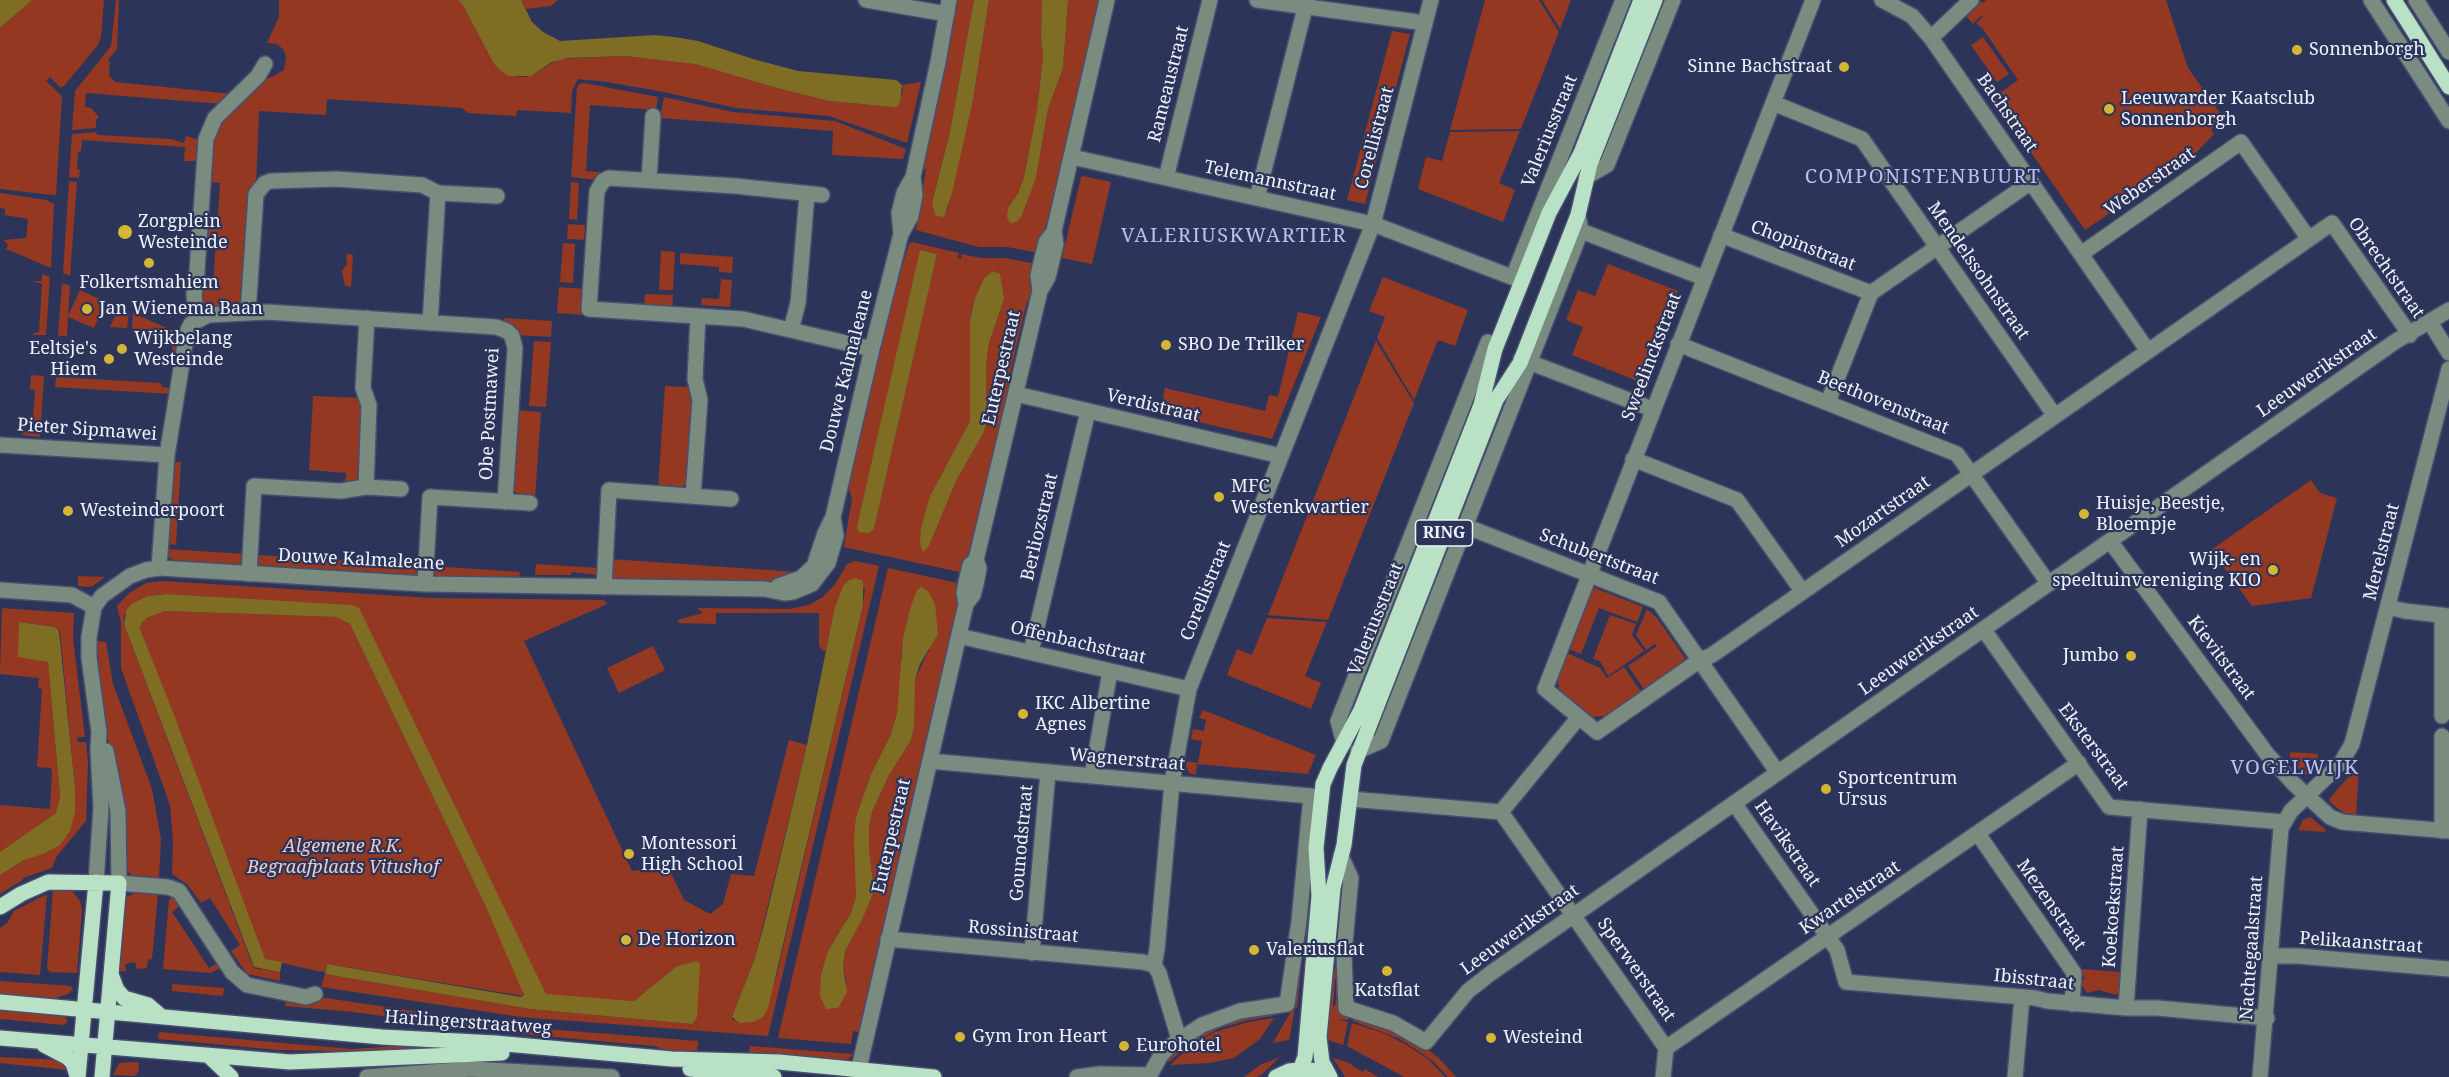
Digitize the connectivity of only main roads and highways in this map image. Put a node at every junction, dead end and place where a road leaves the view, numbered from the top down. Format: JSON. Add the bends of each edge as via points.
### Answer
{"nodes":[{"id":1,"x":1641,"y":0,"type":"edge"},
{"id":2,"x":1654,"y":0,"type":"edge"},
{"id":3,"x":2394,"y":0,"type":"edge"},
{"id":4,"x":2449,"y":87,"type":"edge"},
{"id":5,"x":1549,"y":213,"type":"junction"},
{"id":6,"x":1576,"y":231,"type":"junction"},
{"id":7,"x":1525,"y":360,"type":"junction"},
{"id":8,"x":1344,"y":743,"type":"road end"},
{"id":9,"x":1325,"y":780,"type":"junction"},
{"id":10,"x":1350,"y":797,"type":"junction"},
{"id":11,"x":1320,"y":814,"type":"junction"},
{"id":12,"x":1347,"y":825,"type":"junction"},
{"id":13,"x":96,"y":882,"type":"junction"},
{"id":14,"x":0,"y":907,"type":"edge"},
{"id":15,"x":88,"y":976,"type":"junction"},
{"id":16,"x":112,"y":977,"type":"junction"},
{"id":17,"x":0,"y":1002,"type":"edge"},
{"id":18,"x":49,"y":1006,"type":"junction"},
{"id":19,"x":85,"y":1010,"type":"junction"},
{"id":20,"x":108,"y":1012,"type":"junction"},
{"id":21,"x":162,"y":1017,"type":"junction"},
{"id":22,"x":0,"y":1038,"type":"edge"},
{"id":23,"x":36,"y":1041,"type":"junction"},
{"id":24,"x":81,"y":1045,"type":"junction"},
{"id":25,"x":105,"y":1047,"type":"junction"},
{"id":26,"x":208,"y":1056,"type":"junction"},
{"id":27,"x":858,"y":1074,"type":"edge"},
{"id":28,"x":1288,"y":1074,"type":"edge"},
{"id":29,"x":77,"y":1077,"type":"edge"},
{"id":30,"x":102,"y":1077,"type":"edge"},
{"id":31,"x":231,"y":1077,"type":"edge"},
{"id":32,"x":774,"y":1077,"type":"edge"},
{"id":33,"x":934,"y":1077,"type":"edge"},
{"id":34,"x":1329,"y":1077,"type":"edge"}],
"edges":[{"from":1,"to":5,"type":"main road","name":"Valeriusstraat","via":[[1581,153]]},
{"from":2,"to":6,"type":"main road","name":"Valeriusstraat","number":"RING","via":[[1586,177]]},
{"from":3,"to":4,"type":"main road"},
{"from":5,"to":6,"type":"main road","name":"Valeriusstraat","via":[[1554,209],[1566,211]]},
{"from":5,"to":7,"type":"main road","name":"Valeriusstraat","via":[[1518,279],[1497,337],[1505,361]]},
{"from":6,"to":7,"type":"main road","name":"Valeriusstraat","number":"RING"},
{"from":7,"to":10,"type":"main road","name":"Valeriusstraat","number":"RING","via":[[1496,400],[1358,751]]},
{"from":8,"to":9,"type":"main road","name":"Valeriusstraat"},
{"from":9,"to":10,"type":"main road","via":[[1330,776],[1339,778]]},
{"from":9,"to":11,"type":"main road","name":"Valeriusstraat","via":[[1316,796]]},
{"from":10,"to":12,"type":"main road","name":"Valeriusstraat","number":"RING"},
{"from":11,"to":12,"type":"main road","via":[[1330,830],[1342,831]]},
{"from":11,"to":28,"type":"main road","name":"Valeriusstraat","via":[[1316,848],[1319,896],[1305,1057]]},
{"from":12,"to":34,"type":"main road","name":"Valeriusstraat","number":"RING","via":[[1333,888],[1319,1037],[1322,1062]]},
{"from":13,"to":14,"type":"main road","via":[[48,882]]},
{"from":13,"to":15,"type":"main road"},
{"from":13,"to":16,"type":"main road","via":[[119,883]]},
{"from":15,"to":18,"type":"main road","via":[[70,1000]]},
{"from":15,"to":19,"type":"main road"},
{"from":16,"to":20,"type":"main road"},
{"from":16,"to":21,"type":"main road","via":[[124,998],[148,1005]]},
{"from":17,"to":18,"type":"main road","name":"Harlingerstraatweg"},
{"from":18,"to":19,"type":"main road","name":"Harlingerstraatweg"},
{"from":19,"to":20,"type":"main road","name":"Harlingerstraatweg"},
{"from":19,"to":24,"type":"main road"},
{"from":20,"to":21,"type":"main road","name":"Harlingerstraatweg"},
{"from":20,"to":25,"type":"main road"},
{"from":21,"to":27,"type":"main road","name":"Harlingerstraatweg","via":[[672,1059],[779,1062]]},
{"from":22,"to":23,"type":"main road","name":"Harlingerstraatweg"},
{"from":23,"to":24,"type":"main road","name":"Harlingerstraatweg"},
{"from":23,"to":29,"type":"main road","via":[[67,1057]]},
{"from":24,"to":25,"type":"main road","name":"Harlingerstraatweg"},
{"from":24,"to":29,"type":"main road"},
{"from":25,"to":26,"type":"main road","name":"Harlingerstraatweg"},
{"from":25,"to":30,"type":"main road"},
{"from":26,"to":31,"type":"main road"},
{"from":26,"to":32,"type":"main road","name":"Harlingerstraatweg","via":[[313,1062],[494,1053]]},
{"from":27,"to":33,"type":"main road","name":"Harlingerstraatweg"},
{"from":28,"to":34,"type":"main road","via":[[1311,1070]]}]}
